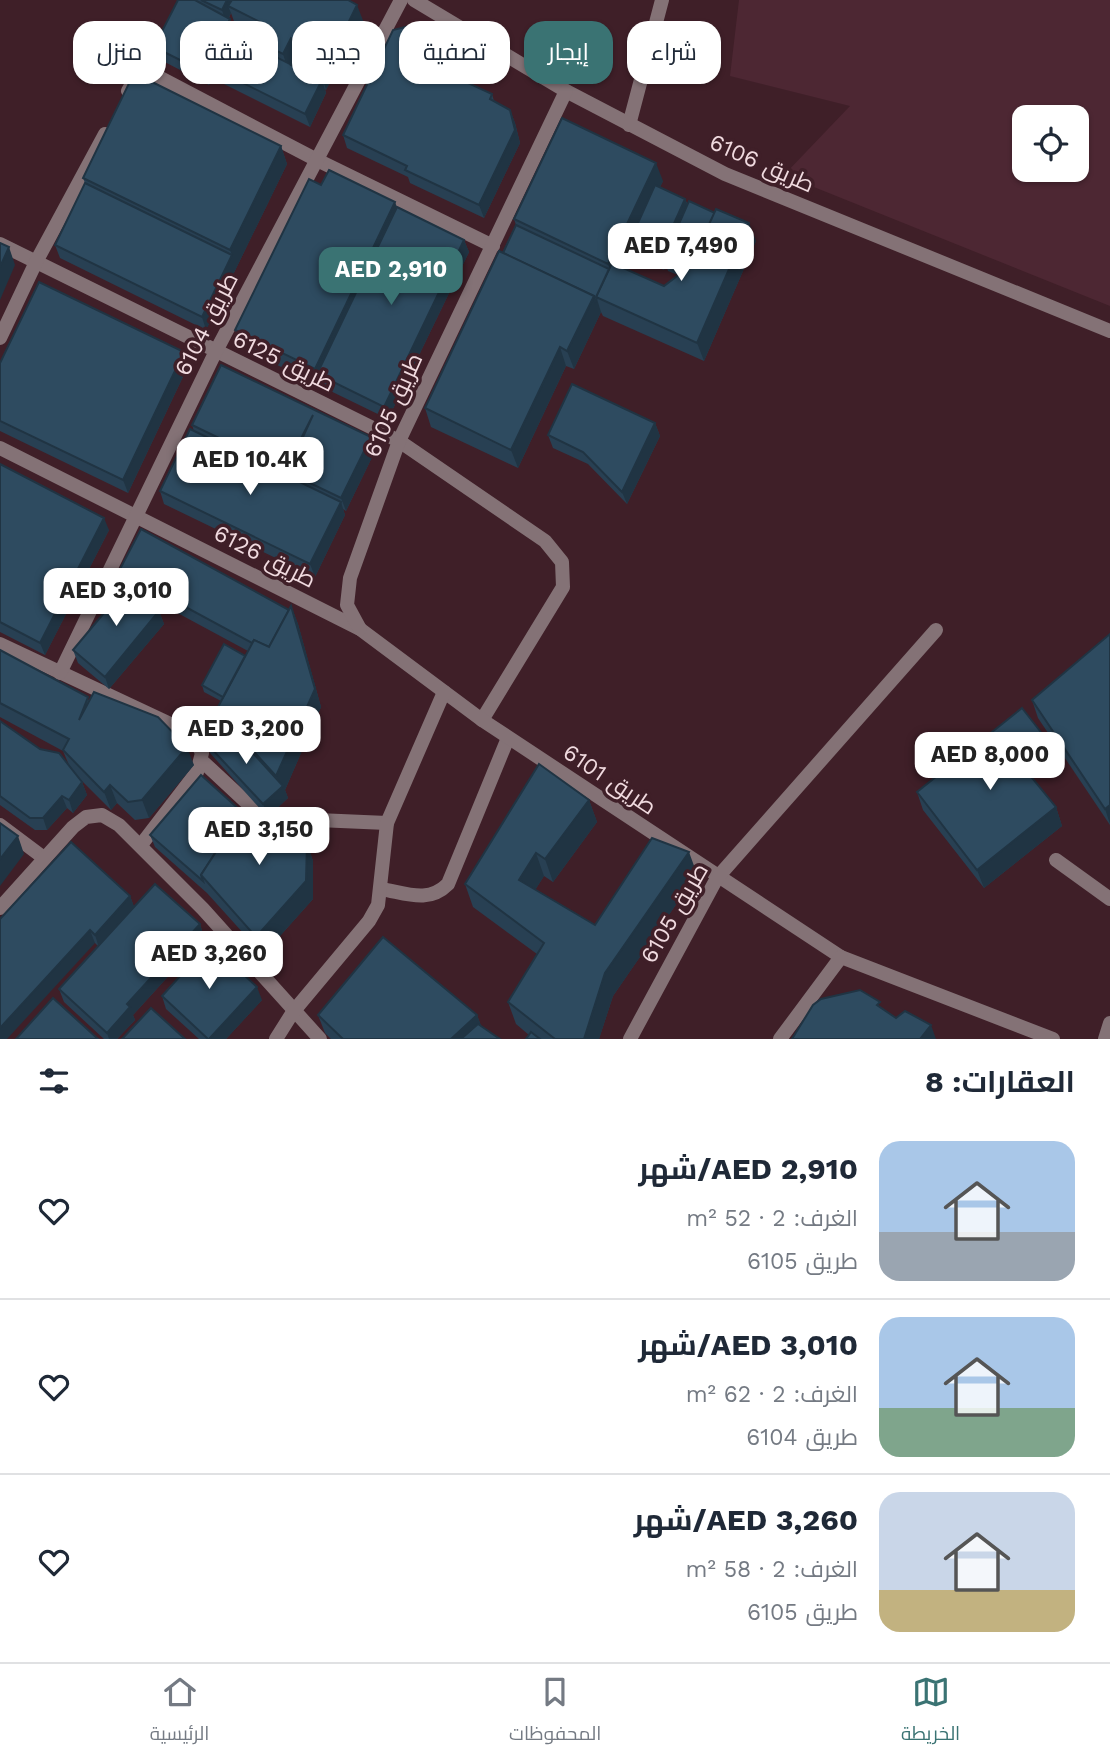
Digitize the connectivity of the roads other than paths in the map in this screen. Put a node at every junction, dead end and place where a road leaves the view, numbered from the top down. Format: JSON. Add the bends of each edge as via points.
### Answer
{"nodes":[{"id":1,"x":401,"y":0,"type":"edge"},
{"id":2,"x":414,"y":0,"type":"edge"},
{"id":3,"x":662,"y":0,"type":"edge"},
{"id":4,"x":566,"y":91,"type":"junction"},
{"id":5,"x":124,"y":100,"type":"edge"},
{"id":6,"x":111,"y":123,"type":"edge"},
{"id":7,"x":629,"y":125,"type":"junction"},
{"id":8,"x":315,"y":159,"type":"junction"},
{"id":9,"x":0,"y":244,"type":"edge"},
{"id":10,"x":493,"y":246,"type":"junction"},
{"id":11,"x":36,"y":262,"type":"junction"},
{"id":12,"x":1110,"y":331,"type":"edge"},
{"id":13,"x":0,"y":338,"type":"edge"},
{"id":14,"x":215,"y":353,"type":"junction"},
{"id":15,"x":399,"y":441,"type":"junction"},
{"id":16,"x":0,"y":449,"type":"edge"},
{"id":17,"x":138,"y":517,"type":"junction"},
{"id":18,"x":360,"y":629,"type":"junction"},
{"id":19,"x":936,"y":630,"type":"dead end"},
{"id":20,"x":0,"y":644,"type":"edge"},
{"id":21,"x":61,"y":673,"type":"junction"},
{"id":22,"x":444,"y":692,"type":"junction"},
{"id":23,"x":482,"y":720,"type":"junction"},
{"id":24,"x":508,"y":738,"type":"junction"},
{"id":25,"x":202,"y":761,"type":"junction"},
{"id":26,"x":387,"y":822,"type":"junction"},
{"id":27,"x":0,"y":825,"type":"edge"},
{"id":28,"x":141,"y":845,"type":"junction"},
{"id":29,"x":44,"y":858,"type":"junction"},
{"id":30,"x":1056,"y":860,"type":"dead end"},
{"id":31,"x":717,"y":878,"type":"junction"},
{"id":32,"x":381,"y":889,"type":"junction"},
{"id":33,"x":1110,"y":898,"type":"edge"},
{"id":34,"x":0,"y":908,"type":"edge"},
{"id":35,"x":841,"y":957,"type":"junction"},
{"id":36,"x":293,"y":1012,"type":"junction"},
{"id":37,"x":1110,"y":1023,"type":"edge"},
{"id":38,"x":276,"y":1039,"type":"edge"},
{"id":39,"x":320,"y":1039,"type":"edge"},
{"id":40,"x":630,"y":1039,"type":"edge"},
{"id":41,"x":780,"y":1039,"type":"edge"},
{"id":42,"x":1053,"y":1039,"type":"edge"},
{"id":43,"x":1105,"y":1039,"type":"edge"}],
"edges":[{"from":1,"to":8,"type":"street","name":"طريق 6104"},
{"from":2,"to":4,"type":"street","name":"طريق 6106"},
{"from":3,"to":7,"type":"street"},
{"from":4,"to":7,"type":"street","name":"طريق 6106"},
{"from":4,"to":10,"type":"street","name":"طريق 6105"},
{"from":5,"to":8,"type":"street","via":[[136,77],[149,72]]},
{"from":6,"to":11,"type":"street"},
{"from":7,"to":12,"type":"street","name":"طريق 6106","via":[[725,174]]},
{"from":8,"to":10,"type":"street"},
{"from":8,"to":14,"type":"street","name":"طريق 6104"},
{"from":9,"to":11,"type":"street","name":"طريق 6125"},
{"from":10,"to":15,"type":"street","name":"طريق 6105"},
{"from":11,"to":13,"type":"street"},
{"from":11,"to":14,"type":"street","name":"طريق 6125"},
{"from":14,"to":15,"type":"street","name":"طريق 6125"},
{"from":14,"to":17,"type":"street","name":"طريق 6104"},
{"from":15,"to":18,"type":"street","name":"طريق 6105","via":[[350,578],[347,605]]},
{"from":15,"to":23,"type":"street","name":"طريق 6125","via":[[545,541],[562,562],[563,587]]},
{"from":16,"to":17,"type":"street","name":"طريق 6126"},
{"from":17,"to":18,"type":"street","name":"طريق 6126"},
{"from":17,"to":21,"type":"street","name":"طريق 6104"},
{"from":18,"to":22,"type":"street","name":"طريق 6101"},
{"from":19,"to":31,"type":"street","name":"طريق 6105"},
{"from":20,"to":21,"type":"street"},
{"from":21,"to":25,"type":"street","via":[[181,729],[199,745]]},
{"from":22,"to":23,"type":"street","name":"طريق 6101"},
{"from":22,"to":26,"type":"street"},
{"from":23,"to":24,"type":"street","name":"طريق 6101"},
{"from":24,"to":31,"type":"street","name":"طريق 6101"},
{"from":24,"to":32,"type":"street","via":[[448,884],[427,897]]},
{"from":25,"to":26,"type":"street","via":[[260,815]]},
{"from":25,"to":28,"type":"street"},
{"from":26,"to":32,"type":"street"},
{"from":27,"to":29,"type":"street"},
{"from":28,"to":29,"type":"street","via":[[102,815],[86,817]]},
{"from":28,"to":36,"type":"street","via":[[236,944]]},
{"from":29,"to":34,"type":"street"},
{"from":30,"to":33,"type":"street"},
{"from":31,"to":35,"type":"street","name":"طريق 6101"},
{"from":31,"to":40,"type":"street","name":"طريق 6105"},
{"from":32,"to":36,"type":"street","via":[[369,921]]},
{"from":35,"to":41,"type":"street"},
{"from":35,"to":42,"type":"street","name":"طريق 6101"},
{"from":36,"to":38,"type":"street"},
{"from":36,"to":39,"type":"street"},
{"from":37,"to":43,"type":"street"}]}
